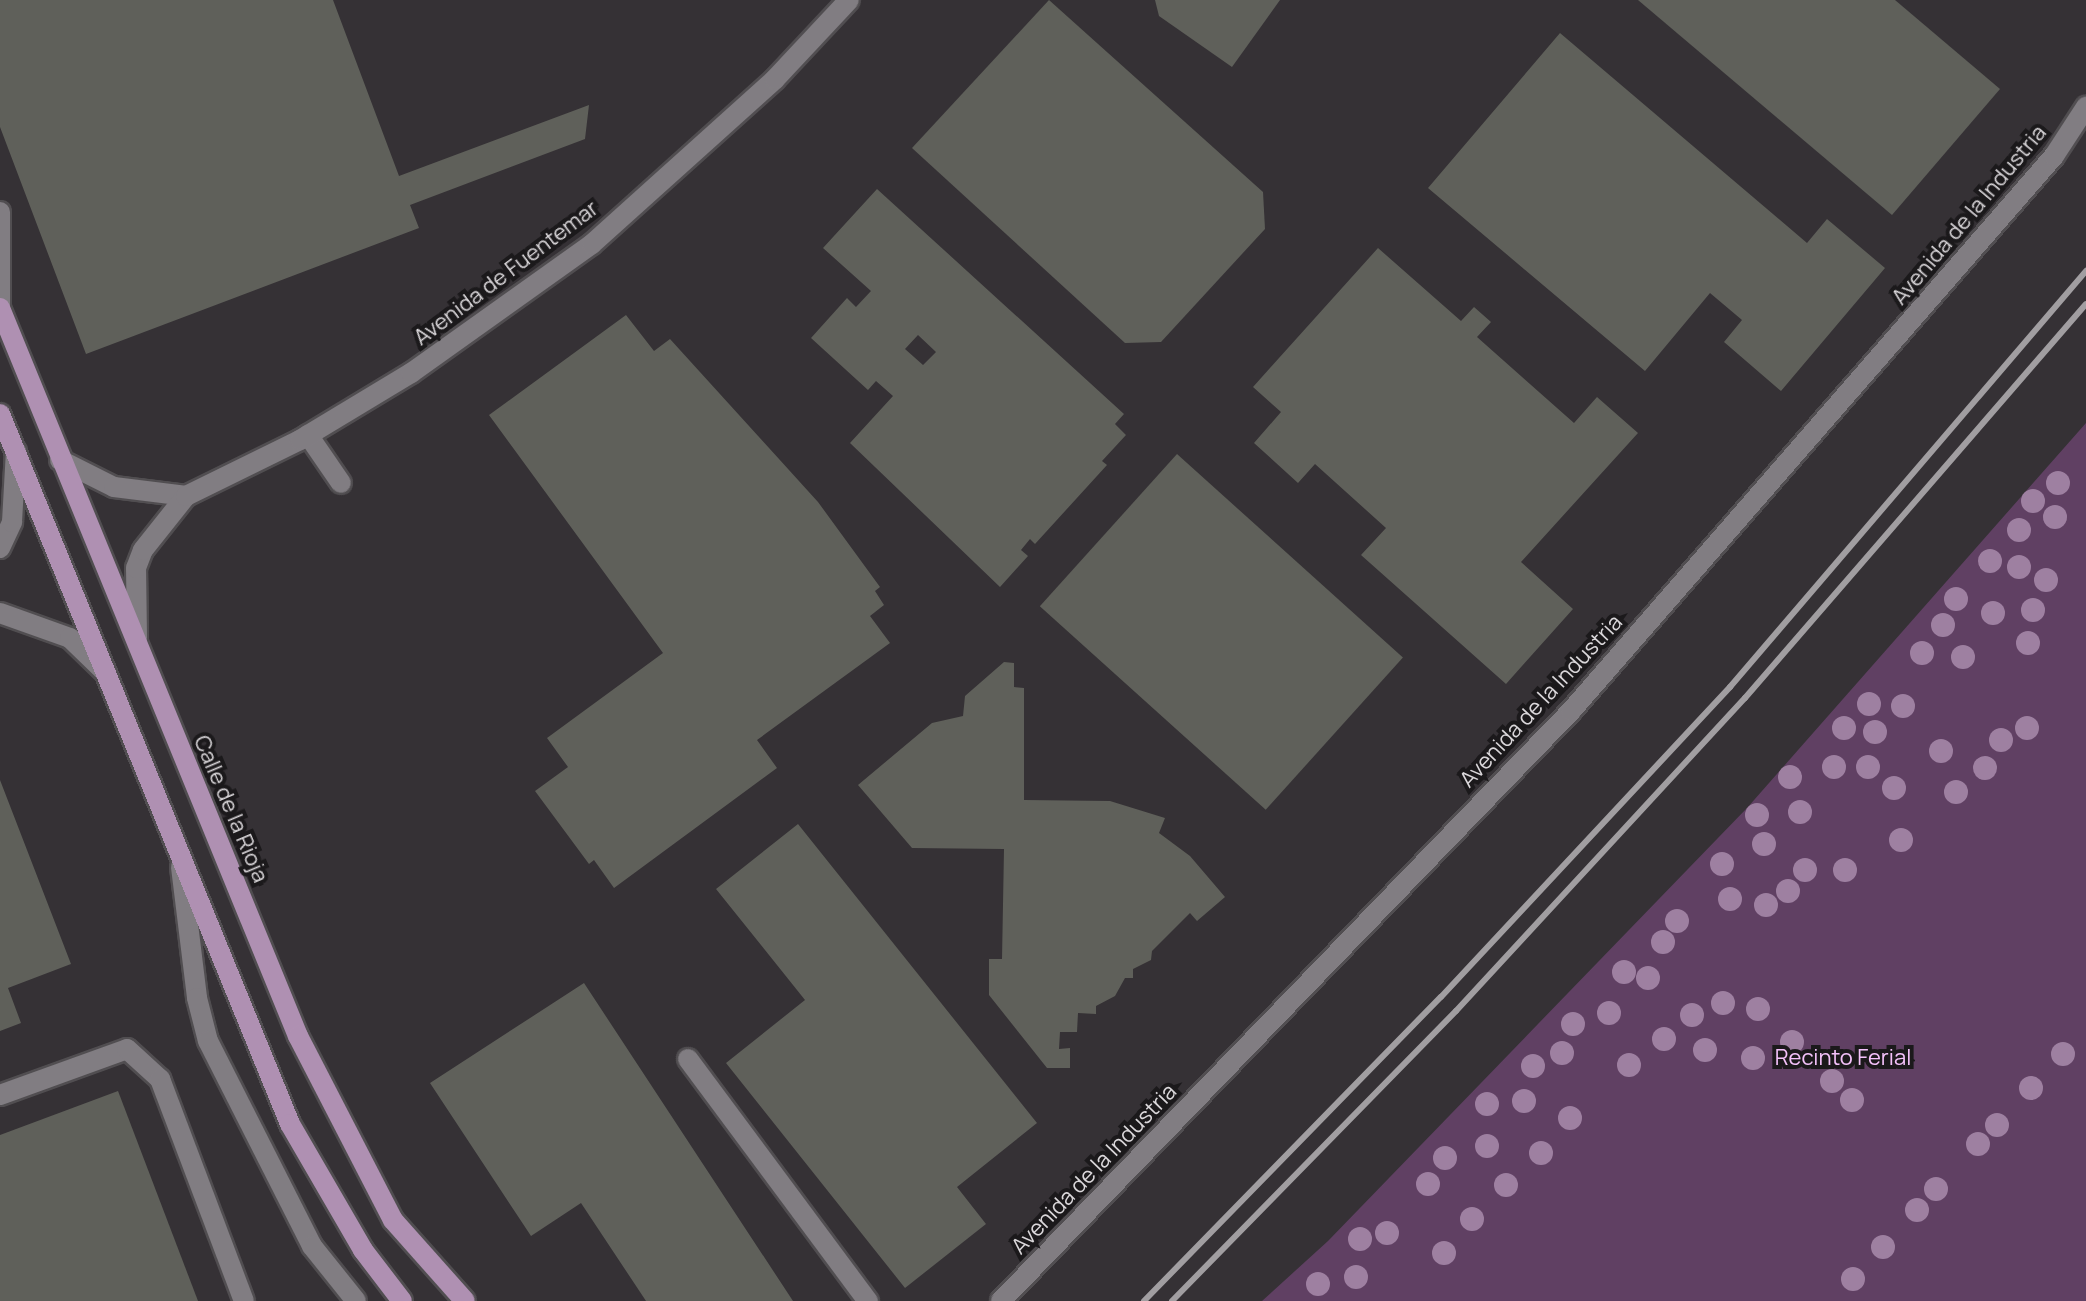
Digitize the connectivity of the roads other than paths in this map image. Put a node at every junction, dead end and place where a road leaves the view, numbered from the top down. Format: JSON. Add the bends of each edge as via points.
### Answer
{"nodes":[{"id":1,"x":849,"y":0,"type":"edge"},
{"id":2,"x":2086,"y":107,"type":"edge"},
{"id":3,"x":0,"y":212,"type":"edge"},
{"id":4,"x":0,"y":308,"type":"edge"},
{"id":5,"x":0,"y":414,"type":"edge"},
{"id":6,"x":308,"y":435,"type":"junction"},
{"id":7,"x":16,"y":451,"type":"junction"},
{"id":8,"x":60,"y":460,"type":"junction"},
{"id":9,"x":341,"y":483,"type":"dead end"},
{"id":10,"x":186,"y":496,"type":"junction"},
{"id":11,"x":0,"y":548,"type":"edge"},
{"id":12,"x":0,"y":613,"type":"edge"},
{"id":13,"x":137,"y":645,"type":"junction"},
{"id":14,"x":106,"y":673,"type":"junction"},
{"id":15,"x":179,"y":852,"type":"junction"},
{"id":16,"x":688,"y":1059,"type":"dead end"},
{"id":17,"x":0,"y":1095,"type":"edge"},
{"id":18,"x":244,"y":1301,"type":"edge"},
{"id":19,"x":356,"y":1301,"type":"edge"},
{"id":20,"x":402,"y":1301,"type":"edge"},
{"id":21,"x":465,"y":1301,"type":"edge"},
{"id":22,"x":868,"y":1301,"type":"edge"},
{"id":23,"x":1001,"y":1301,"type":"edge"}],
"edges":[{"from":1,"to":6,"type":"street","name":"Avenida de Fuentemar","via":[[775,79],[592,244],[411,373]]},
{"from":2,"to":23,"type":"street","name":"Avenida de la Industria","via":[[2054,156],[1571,711]]},
{"from":3,"to":4,"type":"street"},
{"from":4,"to":8,"type":"main road","name":"Calle de la Rioja"},
{"from":5,"to":7,"type":"main road"},
{"from":6,"to":9,"type":"street"},
{"from":6,"to":10,"type":"street","name":"Avenida de Fuentemar"},
{"from":7,"to":11,"type":"street","via":[[12,522]]},
{"from":7,"to":14,"type":"main road"},
{"from":8,"to":10,"type":"street","via":[[114,487]]},
{"from":8,"to":13,"type":"main road","name":"Calle de la Rioja"},
{"from":10,"to":13,"type":"street","via":[[143,550],[136,568]]},
{"from":12,"to":14,"type":"street","via":[[70,638]]},
{"from":13,"to":21,"type":"main road","name":"Calle de la Rioja","via":[[298,1036],[358,1158],[393,1220]]},
{"from":14,"to":15,"type":"main road"},
{"from":15,"to":19,"type":"street","via":[[197,998],[208,1041],[312,1246]]},
{"from":15,"to":20,"type":"main road","via":[[290,1124],[363,1250]]},
{"from":16,"to":22,"type":"street"},
{"from":17,"to":18,"type":"street","via":[[127,1049],[160,1079]]}]}
